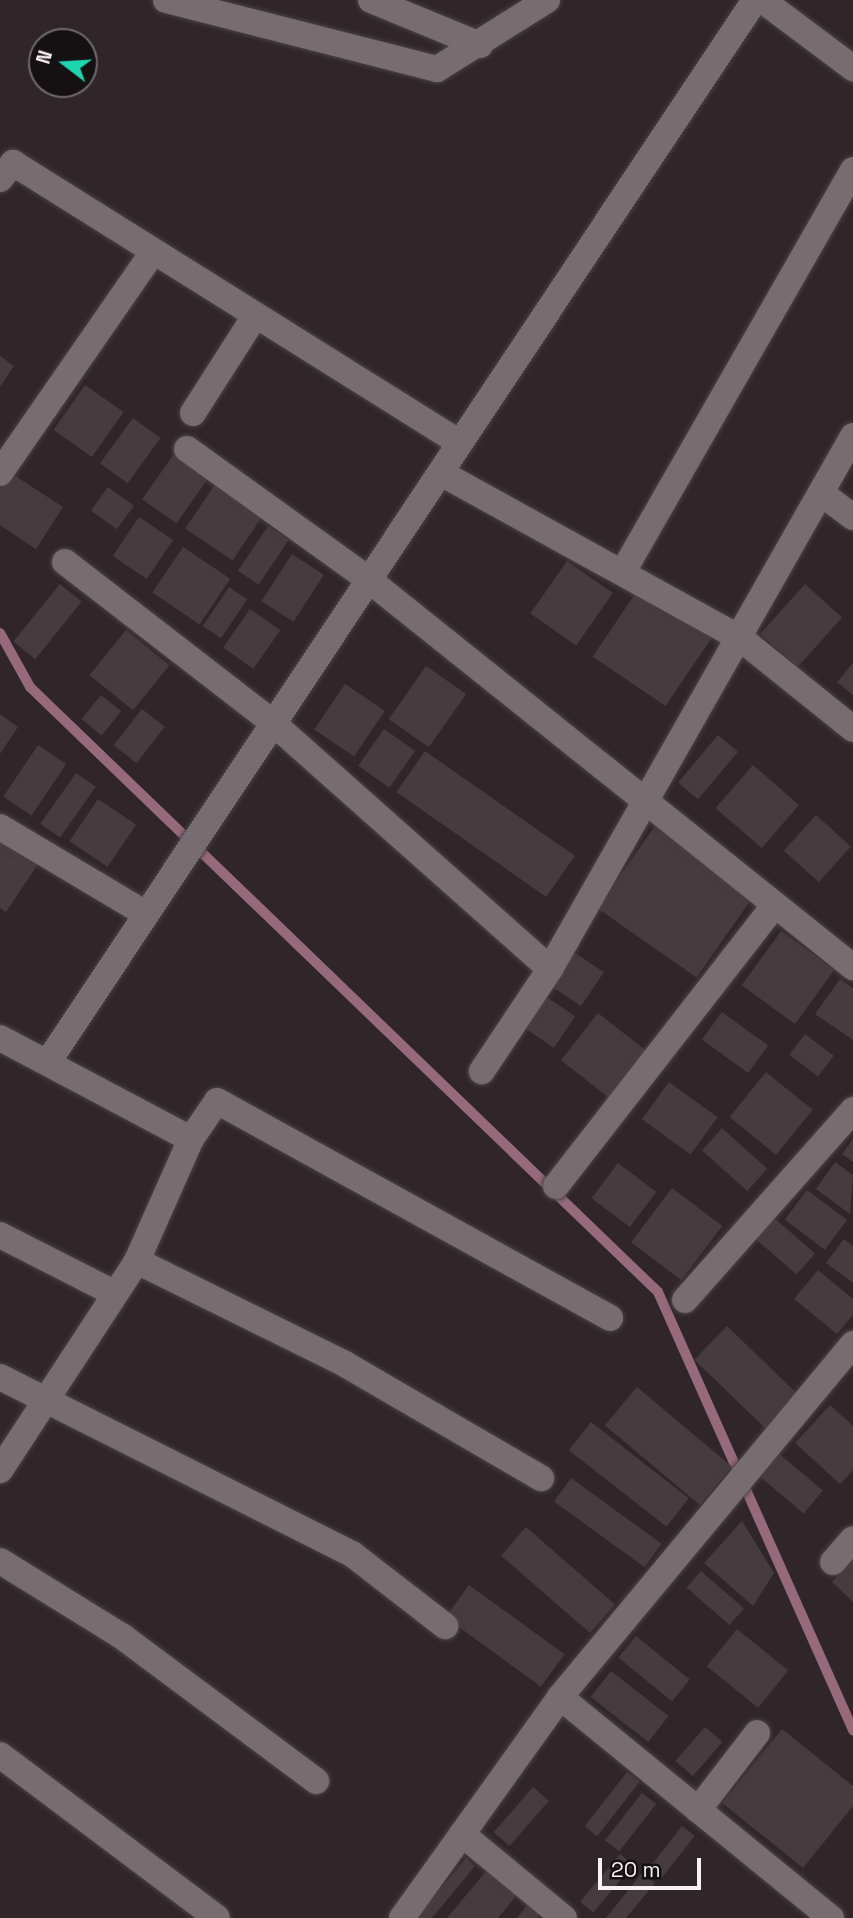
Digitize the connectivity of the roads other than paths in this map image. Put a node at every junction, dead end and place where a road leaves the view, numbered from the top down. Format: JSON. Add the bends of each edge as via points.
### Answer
{"nodes":[{"id":1,"x":166,"y":0,"type":"edge"},
{"id":2,"x":371,"y":0,"type":"edge"},
{"id":3,"x":547,"y":0,"type":"edge"},
{"id":4,"x":755,"y":0,"type":"edge"},
{"id":5,"x":762,"y":0,"type":"edge"},
{"id":6,"x":480,"y":45,"type":"junction"},
{"id":7,"x":853,"y":68,"type":"edge"},
{"id":8,"x":4,"y":164,"type":"edge"},
{"id":9,"x":853,"y":170,"type":"edge"},
{"id":10,"x":153,"y":252,"type":"junction"},
{"id":11,"x":255,"y":316,"type":"junction"},
{"id":12,"x":193,"y":413,"type":"dead end"},
{"id":13,"x":853,"y":436,"type":"edge"},
{"id":14,"x":460,"y":443,"type":"junction"},
{"id":15,"x":187,"y":449,"type":"dead end"},
{"id":16,"x":0,"y":473,"type":"edge"},
{"id":17,"x":441,"y":473,"type":"junction"},
{"id":18,"x":821,"y":493,"type":"junction"},
{"id":19,"x":853,"y":517,"type":"edge"},
{"id":20,"x":65,"y":562,"type":"dead end"},
{"id":21,"x":624,"y":570,"type":"junction"},
{"id":22,"x":369,"y":580,"type":"junction"},
{"id":23,"x":740,"y":638,"type":"junction"},
{"id":24,"x":273,"y":723,"type":"junction"},
{"id":25,"x":853,"y":729,"type":"edge"},
{"id":26,"x":644,"y":800,"type":"junction"},
{"id":27,"x":0,"y":827,"type":"edge"},
{"id":28,"x":775,"y":905,"type":"junction"},
{"id":29,"x":146,"y":914,"type":"junction"},
{"id":30,"x":853,"y":967,"type":"edge"},
{"id":31,"x":550,"y":969,"type":"junction"},
{"id":32,"x":0,"y":1038,"type":"edge"},
{"id":33,"x":48,"y":1062,"type":"junction"},
{"id":34,"x":482,"y":1071,"type":"dead end"},
{"id":35,"x":853,"y":1110,"type":"edge"},
{"id":36,"x":191,"y":1139,"type":"junction"},
{"id":37,"x":556,"y":1186,"type":"dead end"},
{"id":38,"x":0,"y":1235,"type":"edge"},
{"id":39,"x":137,"y":1261,"type":"junction"},
{"id":40,"x":114,"y":1293,"type":"junction"},
{"id":41,"x":685,"y":1300,"type":"dead end"},
{"id":42,"x":610,"y":1318,"type":"dead end"},
{"id":43,"x":853,"y":1344,"type":"edge"},
{"id":44,"x":0,"y":1377,"type":"edge"},
{"id":45,"x":43,"y":1397,"type":"junction"},
{"id":46,"x":0,"y":1470,"type":"edge"},
{"id":47,"x":541,"y":1478,"type":"dead end"},
{"id":48,"x":853,"y":1539,"type":"edge"},
{"id":49,"x":0,"y":1561,"type":"edge"},
{"id":50,"x":833,"y":1562,"type":"dead end"},
{"id":51,"x":445,"y":1626,"type":"dead end"},
{"id":52,"x":560,"y":1697,"type":"junction"},
{"id":53,"x":757,"y":1732,"type":"dead end"},
{"id":54,"x":0,"y":1755,"type":"edge"},
{"id":55,"x":316,"y":1781,"type":"dead end"},
{"id":56,"x":698,"y":1810,"type":"junction"},
{"id":57,"x":462,"y":1834,"type":"junction"},
{"id":58,"x":830,"y":1917,"type":"edge"},
{"id":59,"x":217,"y":1918,"type":"edge"},
{"id":60,"x":402,"y":1918,"type":"edge"},
{"id":61,"x":564,"y":1918,"type":"edge"}],
"edges":[{"from":1,"to":6,"type":"street","via":[[437,69]]},
{"from":2,"to":6,"type":"street"},
{"from":3,"to":6,"type":"street"},
{"from":4,"to":14,"type":"street"},
{"from":5,"to":7,"type":"street"},
{"from":8,"to":10,"type":"street"},
{"from":9,"to":21,"type":"street"},
{"from":10,"to":11,"type":"street"},
{"from":10,"to":16,"type":"street"},
{"from":11,"to":12,"type":"street"},
{"from":11,"to":14,"type":"street"},
{"from":13,"to":18,"type":"street"},
{"from":14,"to":17,"type":"street"},
{"from":15,"to":22,"type":"street"},
{"from":17,"to":21,"type":"street"},
{"from":17,"to":22,"type":"street"},
{"from":18,"to":19,"type":"street"},
{"from":18,"to":23,"type":"street"},
{"from":20,"to":24,"type":"street"},
{"from":21,"to":23,"type":"street"},
{"from":22,"to":24,"type":"street"},
{"from":22,"to":26,"type":"street"},
{"from":23,"to":25,"type":"street"},
{"from":23,"to":26,"type":"street"},
{"from":24,"to":29,"type":"street"},
{"from":24,"to":31,"type":"street"},
{"from":26,"to":28,"type":"street"},
{"from":26,"to":31,"type":"street"},
{"from":27,"to":29,"type":"street"},
{"from":28,"to":30,"type":"street"},
{"from":28,"to":37,"type":"street"},
{"from":29,"to":33,"type":"street"},
{"from":31,"to":34,"type":"street"},
{"from":32,"to":33,"type":"street"},
{"from":33,"to":36,"type":"street"},
{"from":35,"to":41,"type":"street"},
{"from":36,"to":39,"type":"street"},
{"from":36,"to":42,"type":"street","via":[[217,1101]]},
{"from":38,"to":40,"type":"street"},
{"from":39,"to":40,"type":"street"},
{"from":39,"to":47,"type":"street","via":[[345,1364]]},
{"from":40,"to":45,"type":"street"},
{"from":43,"to":52,"type":"street"},
{"from":44,"to":45,"type":"street"},
{"from":45,"to":46,"type":"street"},
{"from":45,"to":51,"type":"street","via":[[352,1554]]},
{"from":48,"to":50,"type":"street"},
{"from":49,"to":55,"type":"street","via":[[123,1637]]},
{"from":52,"to":56,"type":"street"},
{"from":52,"to":57,"type":"street"},
{"from":53,"to":56,"type":"street"},
{"from":54,"to":59,"type":"street"},
{"from":56,"to":58,"type":"street"},
{"from":57,"to":60,"type":"street"},
{"from":57,"to":61,"type":"street"}]}
